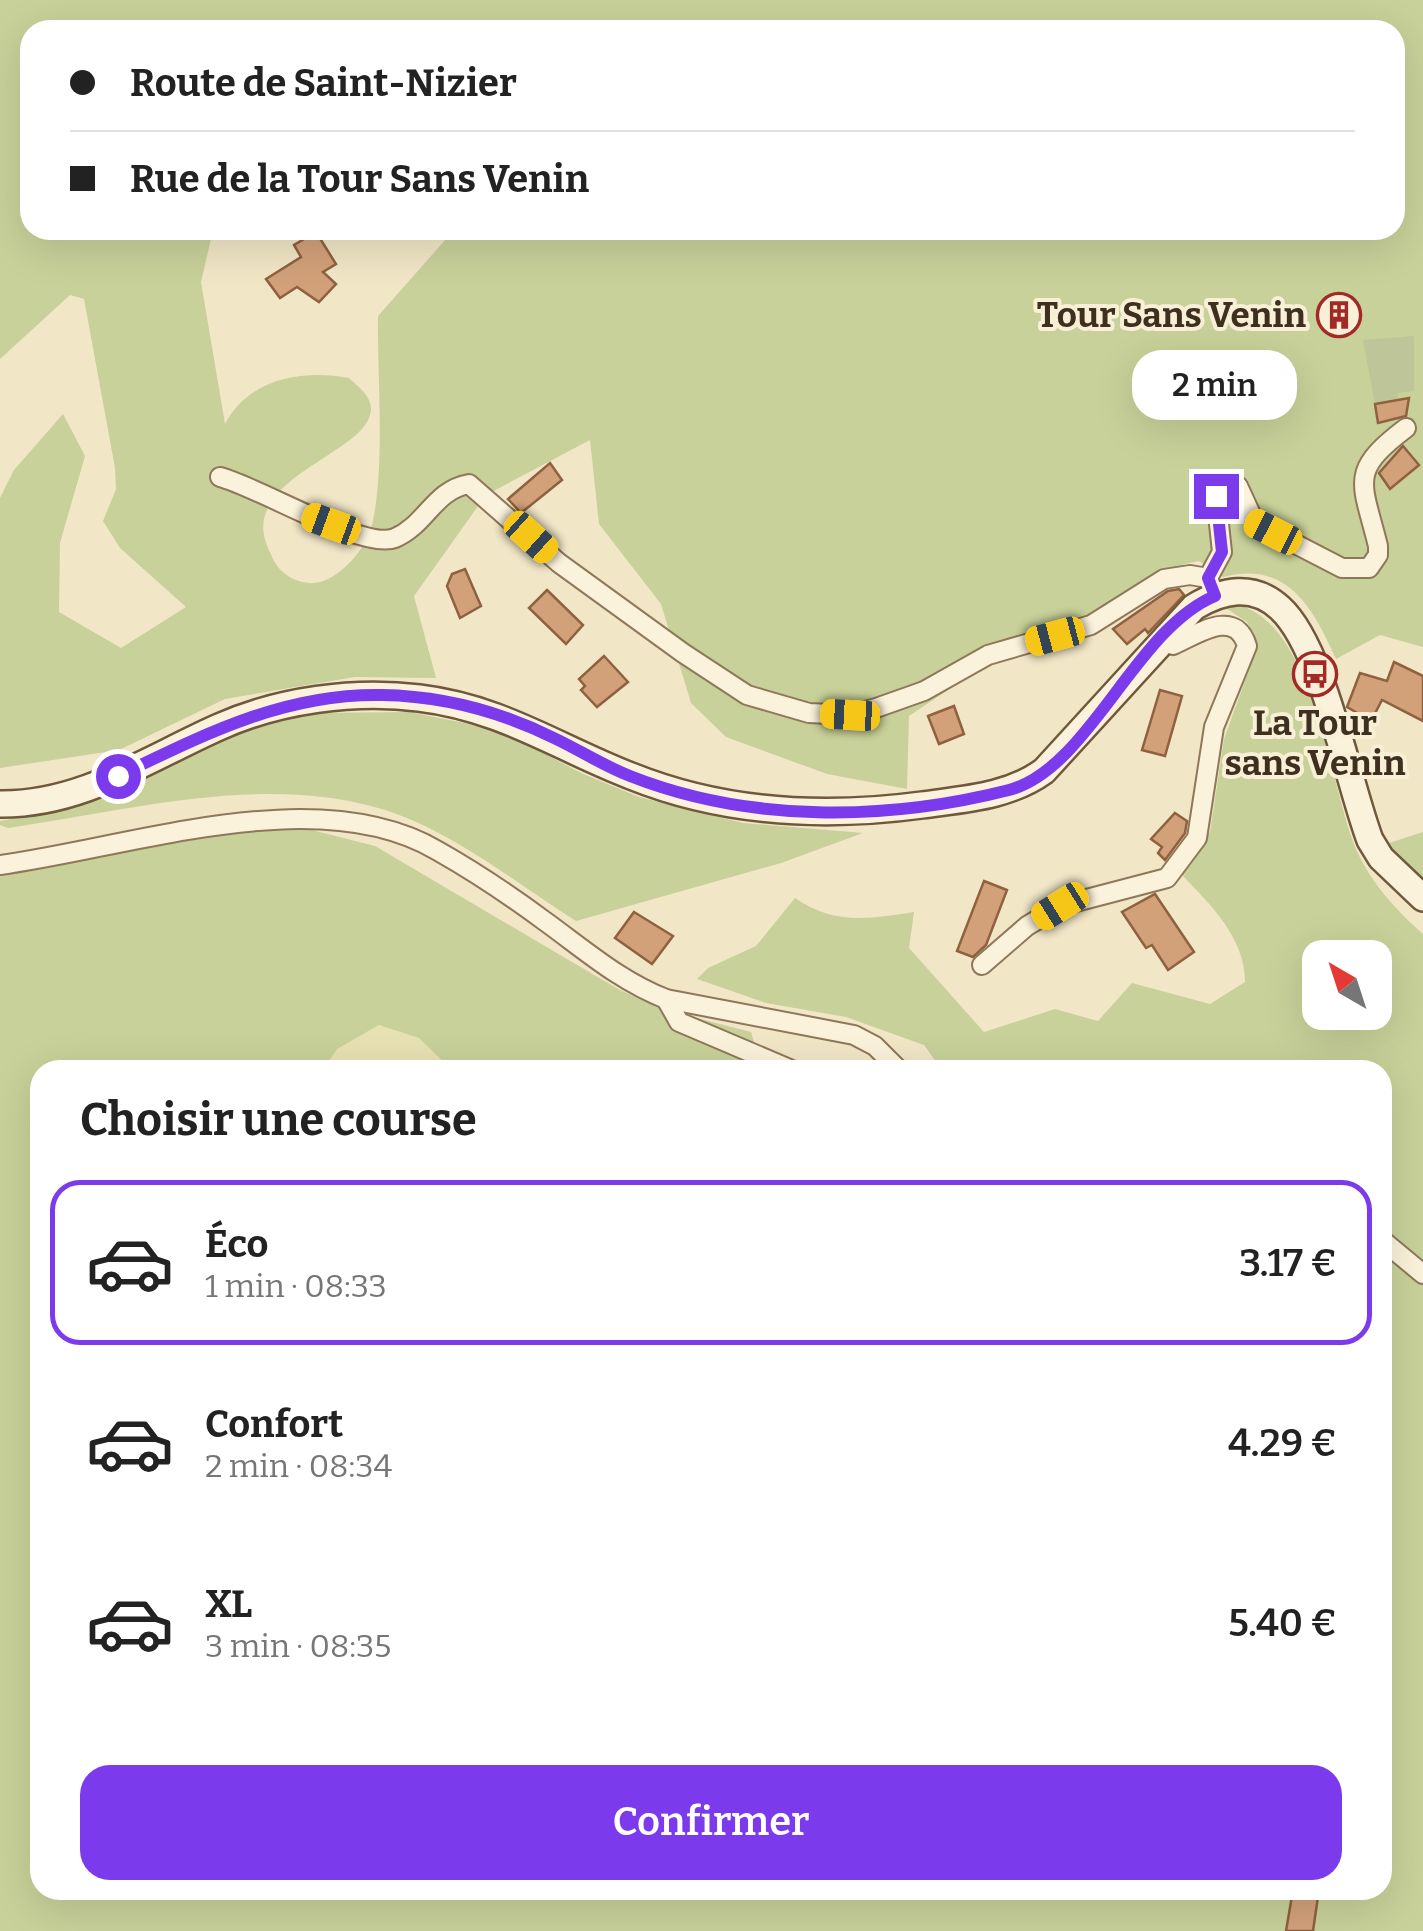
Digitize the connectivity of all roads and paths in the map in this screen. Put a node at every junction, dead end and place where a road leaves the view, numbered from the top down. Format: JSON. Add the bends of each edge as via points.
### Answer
{"nodes":[{"id":1,"x":1406,"y":428,"type":"dead end"},
{"id":2,"x":220,"y":477,"type":"dead end"},
{"id":3,"x":1212,"y":587,"type":"junction"},
{"id":4,"x":1163,"y":636,"type":"junction"},
{"id":5,"x":0,"y":804,"type":"edge"},
{"id":6,"x":0,"y":865,"type":"edge"},
{"id":7,"x":1423,"y":898,"type":"edge"},
{"id":8,"x":982,"y":965,"type":"dead end"},
{"id":9,"x":666,"y":999,"type":"junction"},
{"id":10,"x":768,"y":1060,"type":"edge"},
{"id":11,"x":888,"y":1060,"type":"edge"},
{"id":12,"x":1392,"y":1248,"type":"edge"},
{"id":13,"x":1423,"y":1274,"type":"edge"}],
"edges":[{"from":1,"to":3,"type":"street","via":[[1375,451],[1362,478],[1378,546],[1369,568],[1342,568],[1255,523],[1238,486],[1222,480],[1216,496],[1222,552]]},
{"from":2,"to":3,"type":"street","via":[[383,542],[399,536],[451,487],[470,484],[559,562],[683,653],[747,695],[809,713],[850,715],[924,691],[988,655],[1091,625],[1164,580],[1190,574]]},
{"from":3,"to":4,"type":"main road"},
{"from":3,"to":7,"type":"main road","via":[[1258,594],[1289,618],[1312,665],[1370,840]]},
{"from":4,"to":5,"type":"main road","via":[[1044,771],[1015,788],[977,797],[830,814],[743,804],[632,777],[496,714],[382,695],[254,714],[86,790]]},
{"from":4,"to":8,"type":"street","via":[[1173,645],[1202,628],[1229,627],[1247,646],[1214,727],[1197,838],[1167,878],[1060,906]]},
{"from":6,"to":9,"type":"street","via":[[285,817],[338,818],[434,848],[600,964]]},
{"from":9,"to":10,"type":"street","via":[[679,1022]]},
{"from":9,"to":11,"type":"street","via":[[854,1035]]},
{"from":12,"to":13,"type":"street"}]}
